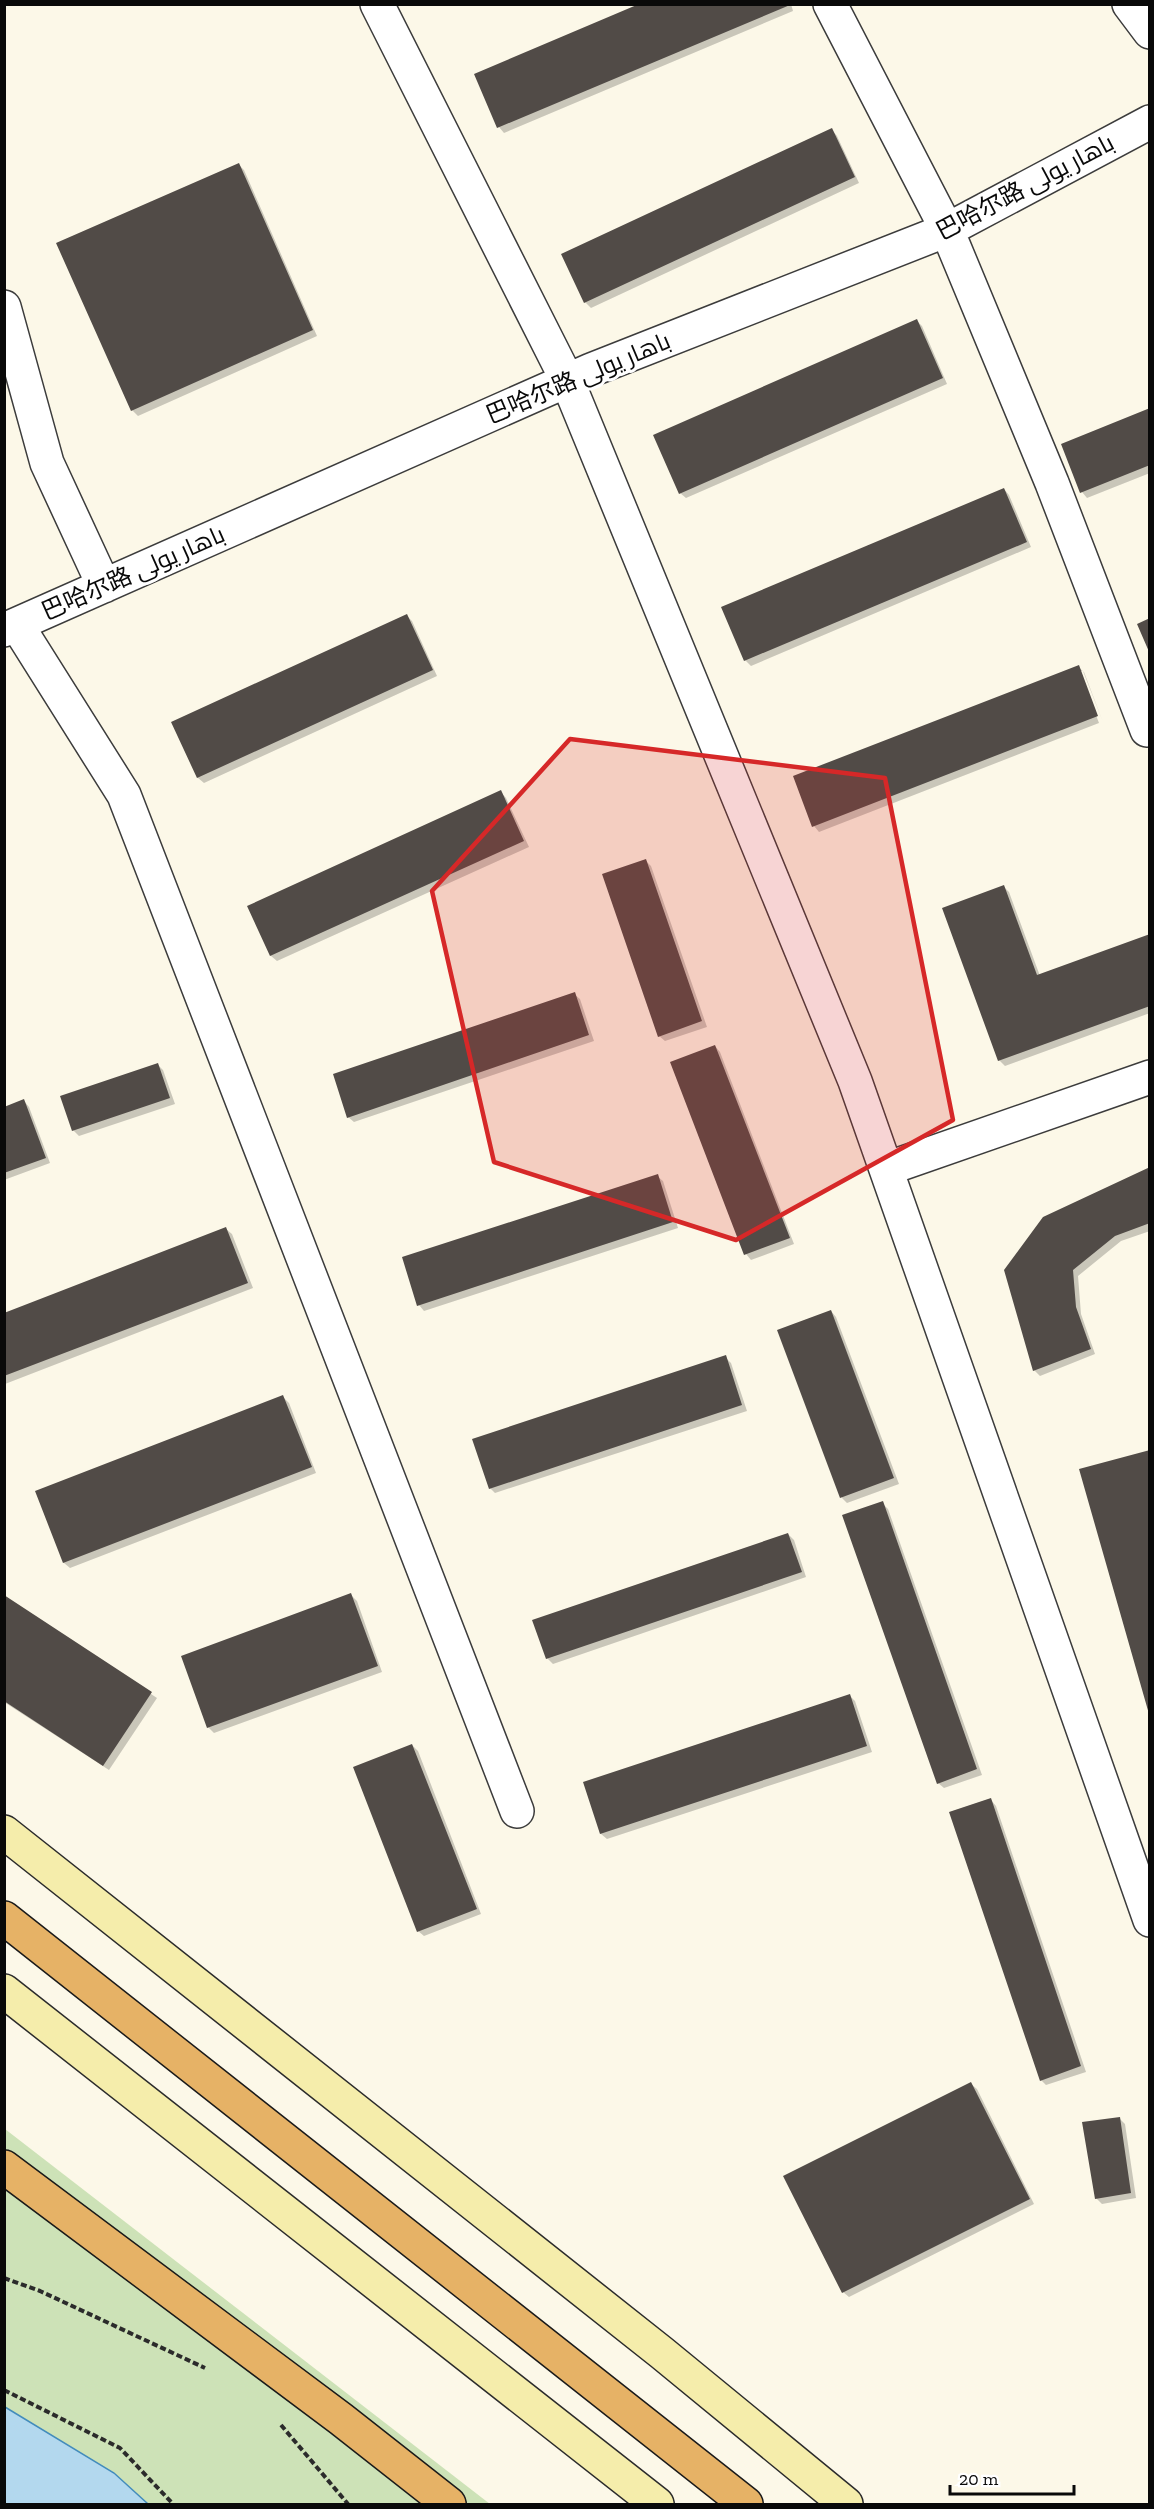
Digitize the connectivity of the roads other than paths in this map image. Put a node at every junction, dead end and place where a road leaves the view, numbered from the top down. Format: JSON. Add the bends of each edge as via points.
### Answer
{"nodes":[{"id":1,"x":376,"y":4,"type":"edge"},
{"id":2,"x":830,"y":4,"type":"edge"},
{"id":3,"x":1129,"y":4,"type":"edge"},
{"id":4,"x":1149,"y":32,"type":"edge"},
{"id":5,"x":1149,"y":122,"type":"edge"},
{"id":6,"x":947,"y":230,"type":"junction"},
{"id":7,"x":4,"y":307,"type":"edge"},
{"id":8,"x":567,"y":380,"type":"junction"},
{"id":9,"x":104,"y":586,"type":"junction"},
{"id":10,"x":11,"y":627,"type":"edge"},
{"id":11,"x":1147,"y":730,"type":"dead end"},
{"id":12,"x":1149,"y":1077,"type":"edge"},
{"id":13,"x":886,"y":1169,"type":"junction"},
{"id":14,"x":517,"y":1811,"type":"dead end"},
{"id":15,"x":4,"y":1832,"type":"edge"},
{"id":16,"x":4,"y":1918,"type":"edge"},
{"id":17,"x":1149,"y":1920,"type":"edge"},
{"id":18,"x":4,"y":1990,"type":"edge"},
{"id":19,"x":4,"y":2167,"type":"edge"},
{"id":20,"x":341,"y":2419,"type":"junction"},
{"id":21,"x":423,"y":2505,"type":"edge"},
{"id":22,"x":449,"y":2505,"type":"edge"},
{"id":23,"x":657,"y":2505,"type":"edge"},
{"id":24,"x":746,"y":2505,"type":"edge"},
{"id":25,"x":846,"y":2505,"type":"edge"}],
"edges":[{"from":1,"to":8,"type":"street"},
{"from":2,"to":6,"type":"street"},
{"from":3,"to":4,"type":"street"},
{"from":5,"to":6,"type":"street","name":"巴哈尔路 باھار يولى"},
{"from":6,"to":8,"type":"street","name":"巴哈尔路 باھار يولى"},
{"from":6,"to":11,"type":"street","via":[[1052,483]]},
{"from":7,"to":9,"type":"street","via":[[47,463]]},
{"from":8,"to":9,"type":"street","name":"巴哈尔路 باھار يولى"},
{"from":8,"to":13,"type":"street","via":[[855,1082]]},
{"from":9,"to":10,"type":"street","name":"巴哈尔路 باھار يولى"},
{"from":10,"to":14,"type":"street","via":[[124,795]]},
{"from":12,"to":13,"type":"street"},
{"from":13,"to":17,"type":"street"},
{"from":15,"to":25,"type":"main road","via":[[662,2353]]},
{"from":16,"to":24,"type":"highway"},
{"from":18,"to":23,"type":"main road"},
{"from":19,"to":20,"type":"highway"},
{"from":20,"to":21,"type":"highway"},
{"from":20,"to":22,"type":"highway"}]}
